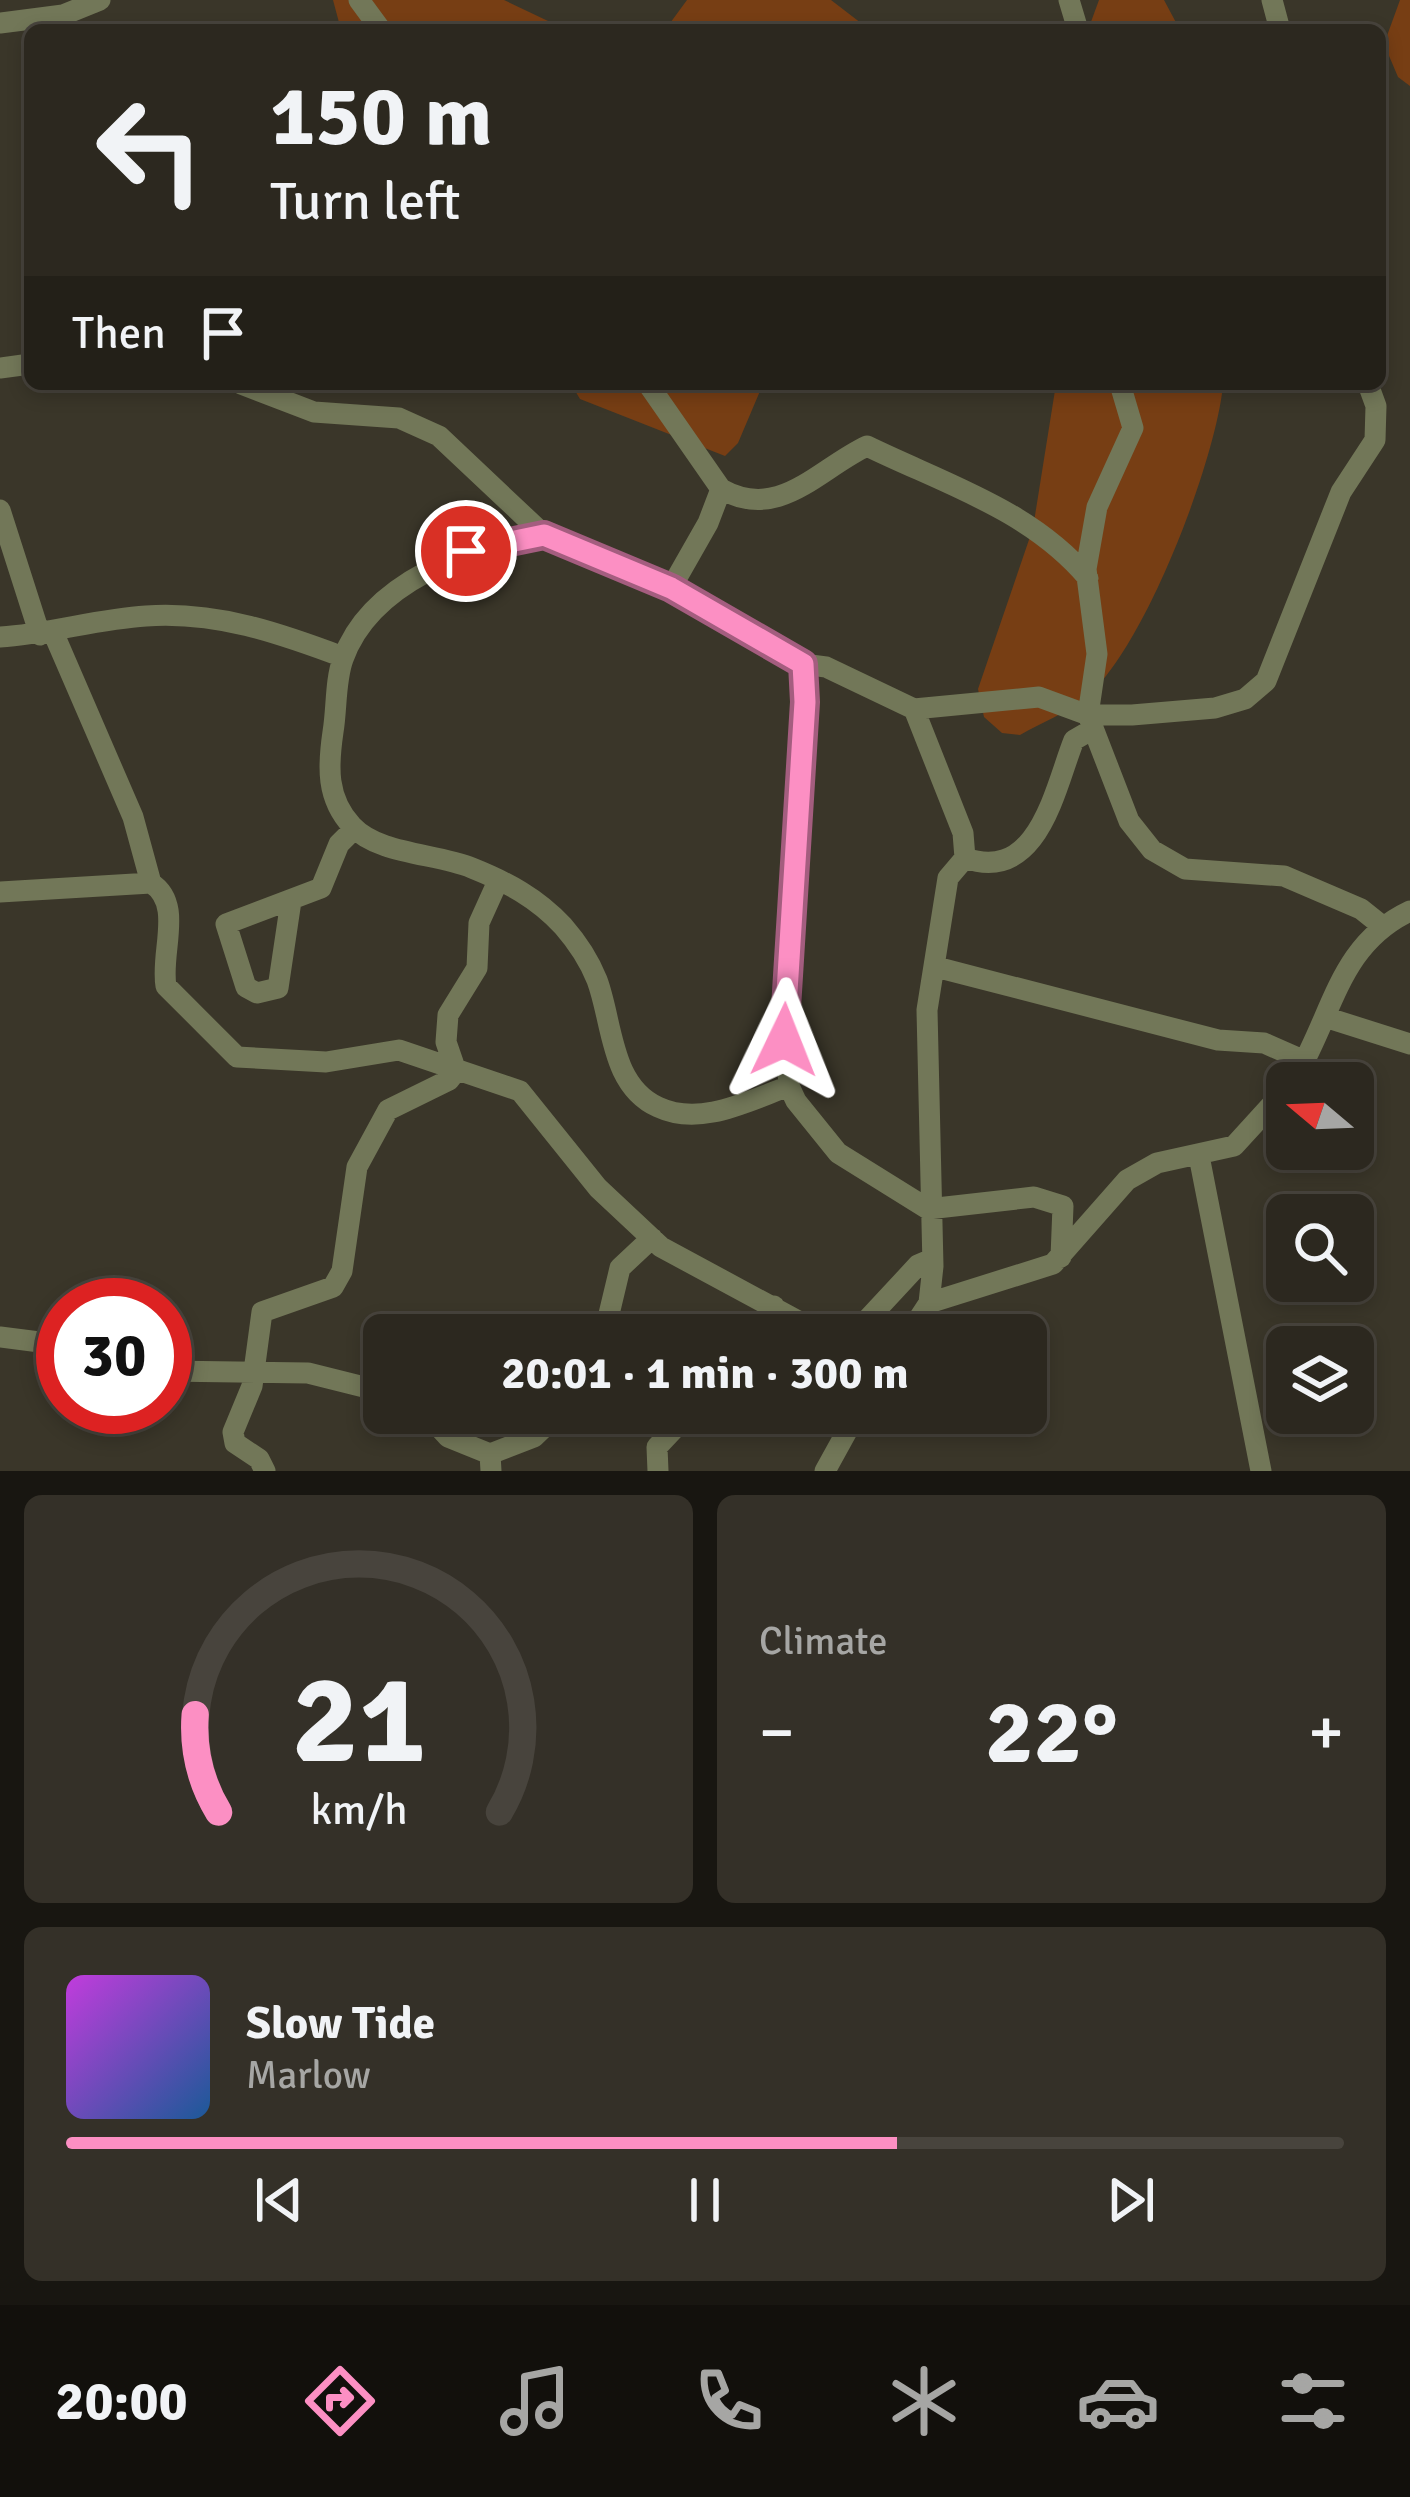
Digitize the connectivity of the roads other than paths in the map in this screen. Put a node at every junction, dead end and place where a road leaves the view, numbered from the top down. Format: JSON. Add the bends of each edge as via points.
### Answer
{"nodes":[{"id":1,"x":100,"y":0,"type":"edge"},
{"id":2,"x":358,"y":0,"type":"edge"},
{"id":3,"x":0,"y":23,"type":"edge"},
{"id":4,"x":376,"y":24,"type":"edge"},
{"id":5,"x":257,"y":390,"type":"edge"},
{"id":6,"x":652,"y":390,"type":"edge"},
{"id":7,"x":1122,"y":390,"type":"edge"},
{"id":8,"x":1370,"y":390,"type":"edge"},
{"id":9,"x":721,"y":489,"type":"junction"},
{"id":10,"x":0,"y":510,"type":"edge"},
{"id":11,"x":544,"y":535,"type":"junction"},
{"id":12,"x":1088,"y":578,"type":"junction"},
{"id":13,"x":671,"y":588,"type":"junction"},
{"id":14,"x":47,"y":633,"type":"junction"},
{"id":15,"x":0,"y":637,"type":"edge"},
{"id":16,"x":344,"y":657,"type":"junction"},
{"id":17,"x":803,"y":664,"type":"junction"},
{"id":18,"x":914,"y":709,"type":"junction"},
{"id":19,"x":1090,"y":722,"type":"junction"},
{"id":20,"x":354,"y":829,"type":"junction"},
{"id":21,"x":965,"y":858,"type":"junction"},
{"id":22,"x":497,"y":881,"type":"junction"},
{"id":23,"x":151,"y":883,"type":"junction"},
{"id":24,"x":0,"y":892,"type":"edge"},
{"id":25,"x":292,"y":901,"type":"dead end"},
{"id":26,"x":1410,"y":911,"type":"edge"},
{"id":27,"x":1381,"y":925,"type":"junction"},
{"id":28,"x":936,"y":968,"type":"junction"},
{"id":29,"x":1328,"y":1018,"type":"junction"},
{"id":30,"x":1410,"y":1044,"type":"edge"},
{"id":31,"x":1305,"y":1061,"type":"joint"},
{"id":32,"x":456,"y":1071,"type":"junction"},
{"id":33,"x":789,"y":1086,"type":"junction"},
{"id":34,"x":1266,"y":1112,"type":"edge"},
{"id":35,"x":1199,"y":1156,"type":"junction"},
{"id":36,"x":928,"y":1209,"type":"junction"},
{"id":37,"x":652,"y":1238,"type":"junction"},
{"id":38,"x":1061,"y":1256,"type":"junction"},
{"id":39,"x":932,"y":1259,"type":"junction"},
{"id":40,"x":928,"y":1303,"type":"junction"},
{"id":41,"x":774,"y":1306,"type":"junction"},
{"id":42,"x":609,"y":1314,"type":"edge"},
{"id":43,"x":770,"y":1314,"type":"edge"},
{"id":44,"x":788,"y":1314,"type":"edge"},
{"id":45,"x":872,"y":1314,"type":"edge"},
{"id":46,"x":921,"y":1314,"type":"edge"},
{"id":47,"x":0,"y":1337,"type":"edge"},
{"id":48,"x":36,"y":1342,"type":"edge"},
{"id":49,"x":192,"y":1371,"type":"edge"},
{"id":50,"x":254,"y":1372,"type":"junction"},
{"id":51,"x":363,"y":1387,"type":"edge"},
{"id":52,"x":445,"y":1434,"type":"edge"},
{"id":53,"x":538,"y":1434,"type":"edge"},
{"id":54,"x":669,"y":1434,"type":"edge"},
{"id":55,"x":845,"y":1434,"type":"edge"},
{"id":56,"x":490,"y":1463,"type":"edge"},
{"id":57,"x":265,"y":1471,"type":"edge"},
{"id":58,"x":658,"y":1471,"type":"edge"},
{"id":59,"x":825,"y":1471,"type":"edge"},
{"id":60,"x":1261,"y":1471,"type":"edge"}],
"edges":[{"from":1,"to":3,"type":"street","via":[[63,15]]},
{"from":2,"to":4,"type":"street"},
{"from":5,"to":11,"type":"street","via":[[314,412],[398,418],[439,436]]},
{"from":6,"to":9,"type":"street"},
{"from":7,"to":12,"type":"street","via":[[1132,428],[1096,507]]},
{"from":8,"to":19,"type":"street","via":[[1375,440],[1341,492],[1266,681],[1245,699],[1215,707]]},
{"from":9,"to":12,"type":"street","via":[[765,500],[799,490],[867,446],[1011,512],[1061,546]]},
{"from":9,"to":13,"type":"street"},
{"from":10,"to":14,"type":"street"},
{"from":11,"to":13,"type":"street"},
{"from":11,"to":16,"type":"street","via":[[466,551],[391,596]]},
{"from":12,"to":19,"type":"street","via":[[1097,655]]},
{"from":13,"to":17,"type":"street"},
{"from":14,"to":15,"type":"street"},
{"from":14,"to":16,"type":"street","via":[[144,616],[199,617],[258,626]]},
{"from":14,"to":23,"type":"street","via":[[134,817]]},
{"from":16,"to":20,"type":"street","via":[[329,781]]},
{"from":17,"to":18,"type":"street"},
{"from":17,"to":33,"type":"street","via":[[784,1019]]},
{"from":18,"to":19,"type":"street","via":[[1039,697]]},
{"from":18,"to":21,"type":"street","via":[[963,833]]},
{"from":19,"to":21,"type":"street","via":[[1074,740],[1037,834],[1010,857]]},
{"from":19,"to":27,"type":"street","via":[[1129,821],[1153,850],[1185,869],[1284,876]]},
{"from":20,"to":22,"type":"street"},
{"from":20,"to":25,"type":"street","via":[[338,844],[321,888]]},
{"from":21,"to":28,"type":"street","via":[[948,878]]},
{"from":22,"to":32,"type":"street","via":[[479,923],[477,968],[448,1015]]},
{"from":22,"to":33,"type":"street","via":[[543,906],[584,954],[616,1058],[641,1099],[700,1116]]},
{"from":23,"to":24,"type":"street"},
{"from":23,"to":32,"type":"street","via":[[169,906],[166,986],[237,1057],[326,1062],[399,1050]]},
{"from":26,"to":27,"type":"street"},
{"from":27,"to":29,"type":"street","via":[[1343,975]]},
{"from":28,"to":31,"type":"street","via":[[1218,1040],[1264,1042]]},
{"from":28,"to":36,"type":"street","via":[[927,1010]]},
{"from":29,"to":30,"type":"street"},
{"from":29,"to":31,"type":"street"},
{"from":32,"to":37,"type":"street","via":[[520,1091],[598,1188]]},
{"from":32,"to":50,"type":"street","via":[[388,1110],[357,1167],[342,1271],[333,1287],[262,1312]]},
{"from":33,"to":36,"type":"street","via":[[838,1153]]},
{"from":34,"to":35,"type":"street","via":[[1234,1147]]},
{"from":35,"to":38,"type":"street","via":[[1157,1163],[1126,1180]]},
{"from":35,"to":60,"type":"street"},
{"from":36,"to":38,"type":"street","via":[[1052,1199],[1065,1214]]},
{"from":36,"to":39,"type":"street"},
{"from":37,"to":41,"type":"street"},
{"from":37,"to":42,"type":"street","via":[[620,1268]]},
{"from":38,"to":40,"type":"street"},
{"from":39,"to":40,"type":"street"},
{"from":39,"to":45,"type":"street"},
{"from":40,"to":46,"type":"street"},
{"from":41,"to":43,"type":"street"},
{"from":41,"to":44,"type":"street"},
{"from":47,"to":48,"type":"street"},
{"from":49,"to":50,"type":"street"},
{"from":50,"to":51,"type":"street","via":[[308,1373]]},
{"from":50,"to":57,"type":"street","via":[[233,1432]]},
{"from":52,"to":56,"type":"street"},
{"from":53,"to":56,"type":"street"},
{"from":54,"to":58,"type":"street","via":[[657,1447]]},
{"from":55,"to":59,"type":"street"}]}
